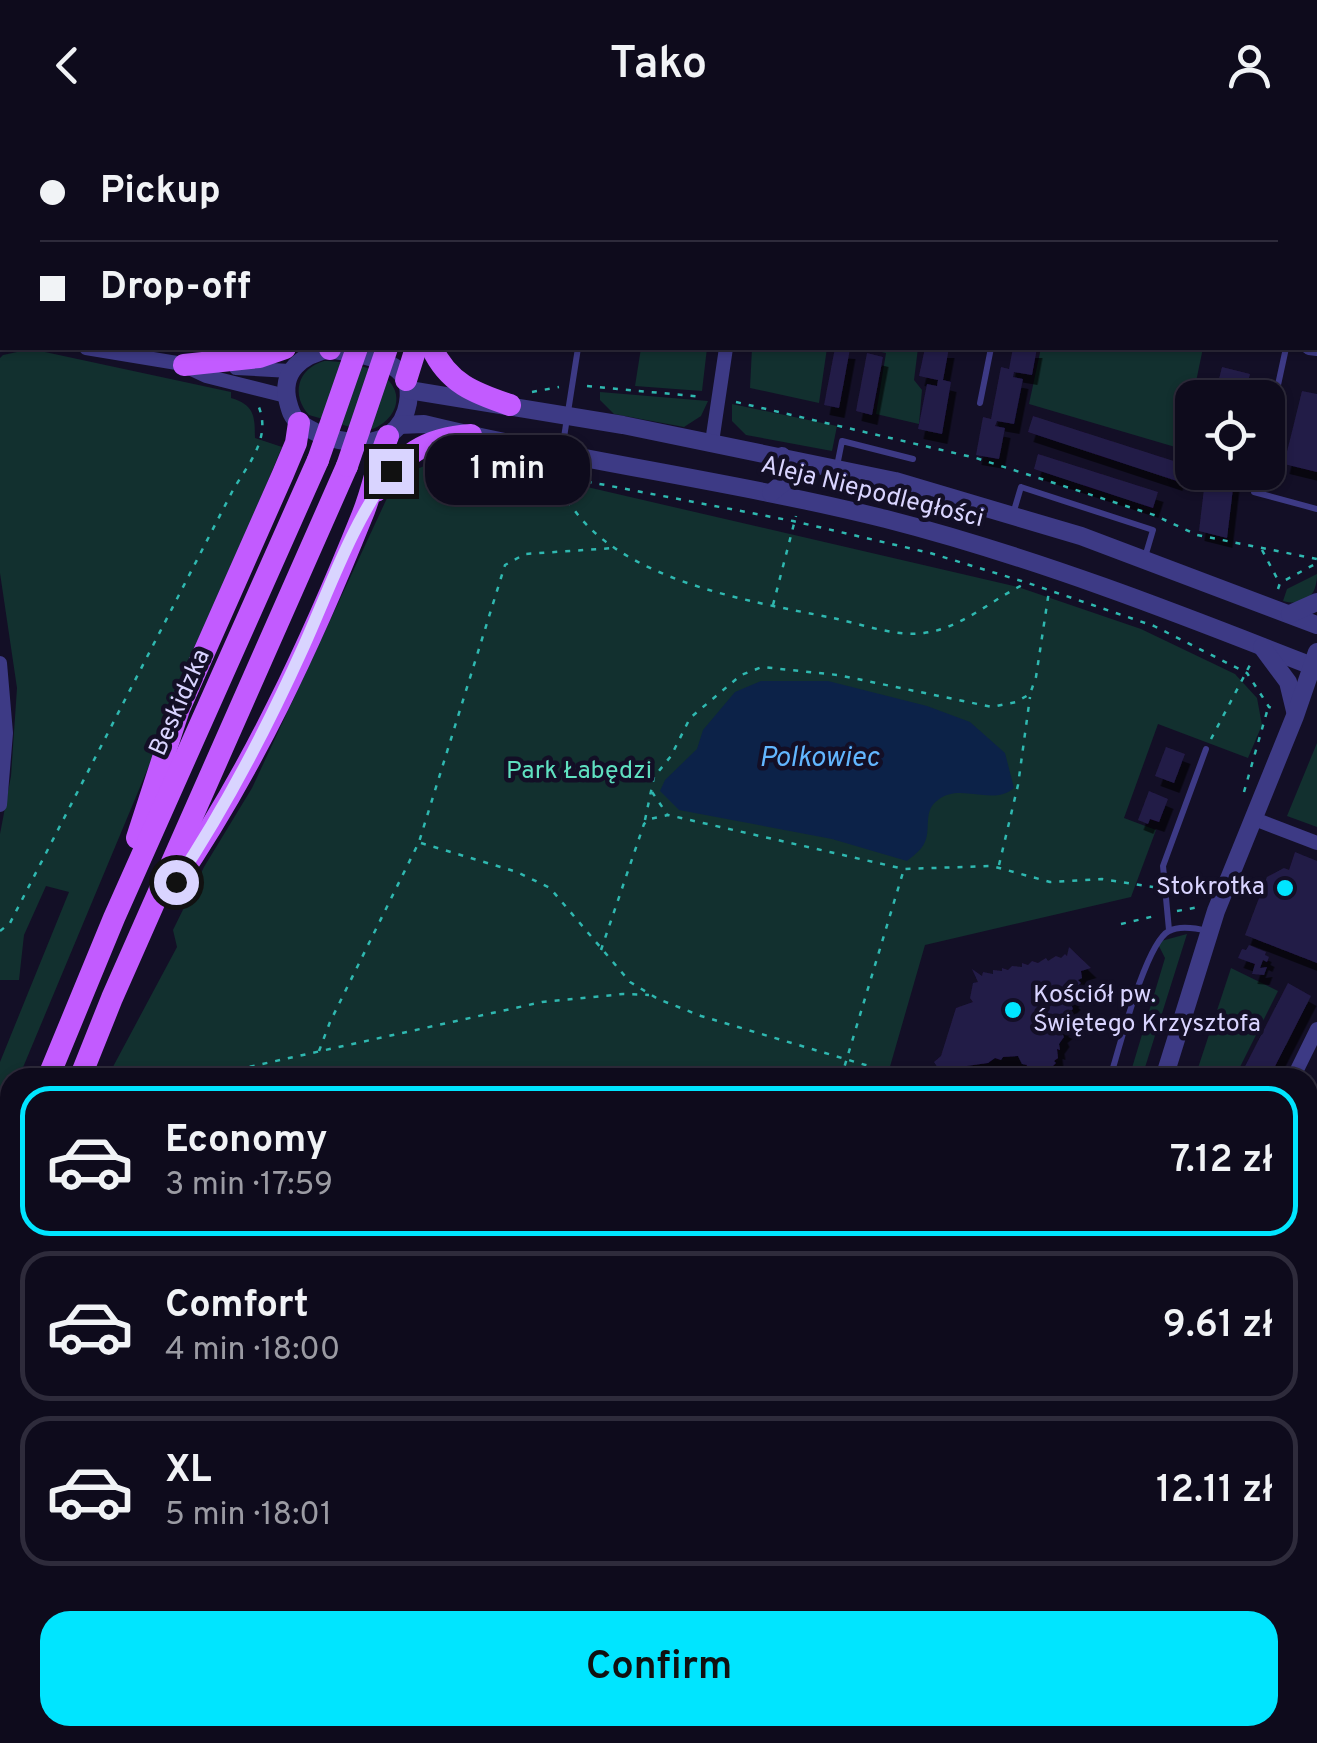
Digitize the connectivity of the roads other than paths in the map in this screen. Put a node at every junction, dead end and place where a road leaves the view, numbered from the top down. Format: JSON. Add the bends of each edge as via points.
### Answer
{"nodes":[{"id":1,"x":98,"y":350,"type":"edge"},
{"id":2,"x":279,"y":350,"type":"edge"},
{"id":3,"x":325,"y":350,"type":"edge"},
{"id":4,"x":339,"y":350,"type":"edge"},
{"id":5,"x":355,"y":350,"type":"edge"},
{"id":6,"x":386,"y":350,"type":"edge"},
{"id":7,"x":416,"y":350,"type":"edge"},
{"id":8,"x":433,"y":350,"type":"edge"},
{"id":9,"x":578,"y":350,"type":"edge"},
{"id":10,"x":726,"y":350,"type":"edge"},
{"id":11,"x":991,"y":350,"type":"edge"},
{"id":12,"x":1286,"y":350,"type":"edge"},
{"id":13,"x":184,"y":365,"type":"junction"},
{"id":14,"x":290,"y":371,"type":"junction"},
{"id":15,"x":1279,"y":380,"type":"edge"},
{"id":16,"x":408,"y":385,"type":"junction"},
{"id":17,"x":286,"y":396,"type":"junction"},
{"id":18,"x":980,"y":403,"type":"dead end"},
{"id":19,"x":510,"y":405,"type":"junction"},
{"id":20,"x":567,"y":415,"type":"junction"},
{"id":21,"x":299,"y":423,"type":"junction"},
{"id":22,"x":393,"y":431,"type":"junction"},
{"id":23,"x":471,"y":436,"type":"junction"},
{"id":24,"x":712,"y":442,"type":"junction"},
{"id":25,"x":561,"y":454,"type":"junction"},
{"id":26,"x":782,"y":456,"type":"junction"},
{"id":27,"x":913,"y":459,"type":"dead end"},
{"id":28,"x":836,"y":468,"type":"junction"},
{"id":29,"x":1254,"y":490,"type":"edge"},
{"id":30,"x":771,"y":493,"type":"junction"},
{"id":31,"x":368,"y":502,"type":"junction"},
{"id":32,"x":1317,"y":510,"type":"edge"},
{"id":33,"x":1013,"y":514,"type":"junction"},
{"id":34,"x":1145,"y":559,"type":"junction"},
{"id":35,"x":1317,"y":602,"type":"edge"},
{"id":36,"x":1290,"y":614,"type":"junction"},
{"id":37,"x":1317,"y":625,"type":"edge"},
{"id":38,"x":1258,"y":643,"type":"junction"},
{"id":39,"x":0,"y":662,"type":"edge"},
{"id":40,"x":1315,"y":662,"type":"edge"},
{"id":41,"x":1317,"y":692,"type":"edge"},
{"id":42,"x":1295,"y":716,"type":"junction"},
{"id":43,"x":2,"y":718,"type":"edge"},
{"id":44,"x":1206,"y":750,"type":"road end"},
{"id":45,"x":0,"y":804,"type":"edge"},
{"id":46,"x":1252,"y":818,"type":"junction"},
{"id":47,"x":1317,"y":843,"type":"edge"},
{"id":48,"x":114,"y":918,"type":"junction"},
{"id":49,"x":1169,"y":930,"type":"junction"},
{"id":50,"x":142,"y":931,"type":"junction"},
{"id":51,"x":1209,"y":932,"type":"junction"},
{"id":52,"x":1317,"y":1029,"type":"edge"},
{"id":53,"x":52,"y":1068,"type":"edge"},
{"id":54,"x":84,"y":1068,"type":"edge"},
{"id":55,"x":1113,"y":1068,"type":"edge"},
{"id":56,"x":1167,"y":1068,"type":"edge"},
{"id":57,"x":1297,"y":1068,"type":"edge"}],
"edges":[{"from":1,"to":13,"type":"street"},
{"from":2,"to":13,"type":"main road"},
{"from":3,"to":14,"type":"street"},
{"from":4,"to":16,"type":"street","via":[[382,360],[400,370]]},
{"from":5,"to":48,"type":"main road","name":"Beskidzka","bridge":true,"via":[[318,460]]},
{"from":6,"to":50,"type":"main road","bridge":true,"via":[[348,466]]},
{"from":7,"to":16,"type":"main road"},
{"from":8,"to":19,"type":"main road","via":[[454,380]]},
{"from":9,"to":20,"type":"lane"},
{"from":10,"to":24,"type":"street"},
{"from":11,"to":18,"type":"lane"},
{"from":12,"to":15,"type":"lane"},
{"from":13,"to":14,"type":"street"},
{"from":13,"to":17,"type":"street"},
{"from":14,"to":17,"type":"street"},
{"from":16,"to":19,"type":"street","name":"Aleja Niepodległości","via":[[456,400]]},
{"from":16,"to":22,"type":"street","via":[[407,409]]},
{"from":17,"to":21,"type":"street"},
{"from":19,"to":20,"type":"street","name":"Aleja Niepodległości"},
{"from":20,"to":24,"type":"street","name":"Aleja Niepodległości"},
{"from":20,"to":25,"type":"lane"},
{"from":21,"to":22,"type":"street","via":[[364,443]]},
{"from":21,"to":48,"type":"main road","via":[[179,709]]},
{"from":22,"to":23,"type":"street","name":"Aleja Niepodległości","via":[[424,424]]},
{"from":22,"to":31,"type":"main road"},
{"from":23,"to":25,"type":"street","name":"Aleja Niepodległości"},
{"from":23,"to":31,"type":"main road","via":[[428,442],[391,471]]},
{"from":24,"to":26,"type":"street","name":"Aleja Niepodległości"},
{"from":25,"to":30,"type":"street","name":"Aleja Niepodległości"},
{"from":26,"to":28,"type":"street","name":"Aleja Niepodległości"},
{"from":26,"to":30,"type":"street","via":[[784,482]]},
{"from":27,"to":28,"type":"lane","via":[[842,442]]},
{"from":28,"to":33,"type":"street","name":"Aleja Niepodległości"},
{"from":29,"to":32,"type":"lane"},
{"from":30,"to":38,"type":"street","name":"Aleja Niepodległości","via":[[1014,556]]},
{"from":31,"to":50,"type":"main road","via":[[228,802]]},
{"from":33,"to":34,"type":"street","name":"Aleja Niepodległości"},
{"from":33,"to":34,"type":"lane","via":[[1021,487],[1153,530]]},
{"from":34,"to":36,"type":"street","name":"Aleja Niepodległości"},
{"from":35,"to":36,"type":"street"},
{"from":36,"to":37,"type":"street","name":"Aleja Niepodległości"},
{"from":38,"to":40,"type":"street","name":"Aleja Niepodległości"},
{"from":38,"to":42,"type":"street","via":[[1288,682]]},
{"from":39,"to":43,"type":"street"},
{"from":40,"to":42,"type":"street"},
{"from":41,"to":42,"type":"street"},
{"from":42,"to":46,"type":"street"},
{"from":43,"to":45,"type":"street"},
{"from":44,"to":49,"type":"lane","via":[[1163,866]]},
{"from":46,"to":47,"type":"street"},
{"from":46,"to":51,"type":"street"},
{"from":48,"to":53,"type":"main road","name":"Beskidzka"},
{"from":49,"to":51,"type":"lane"},
{"from":49,"to":55,"type":"lane","via":[[1151,950]]},
{"from":50,"to":54,"type":"main road"},
{"from":51,"to":56,"type":"street"},
{"from":52,"to":57,"type":"street"}]}
